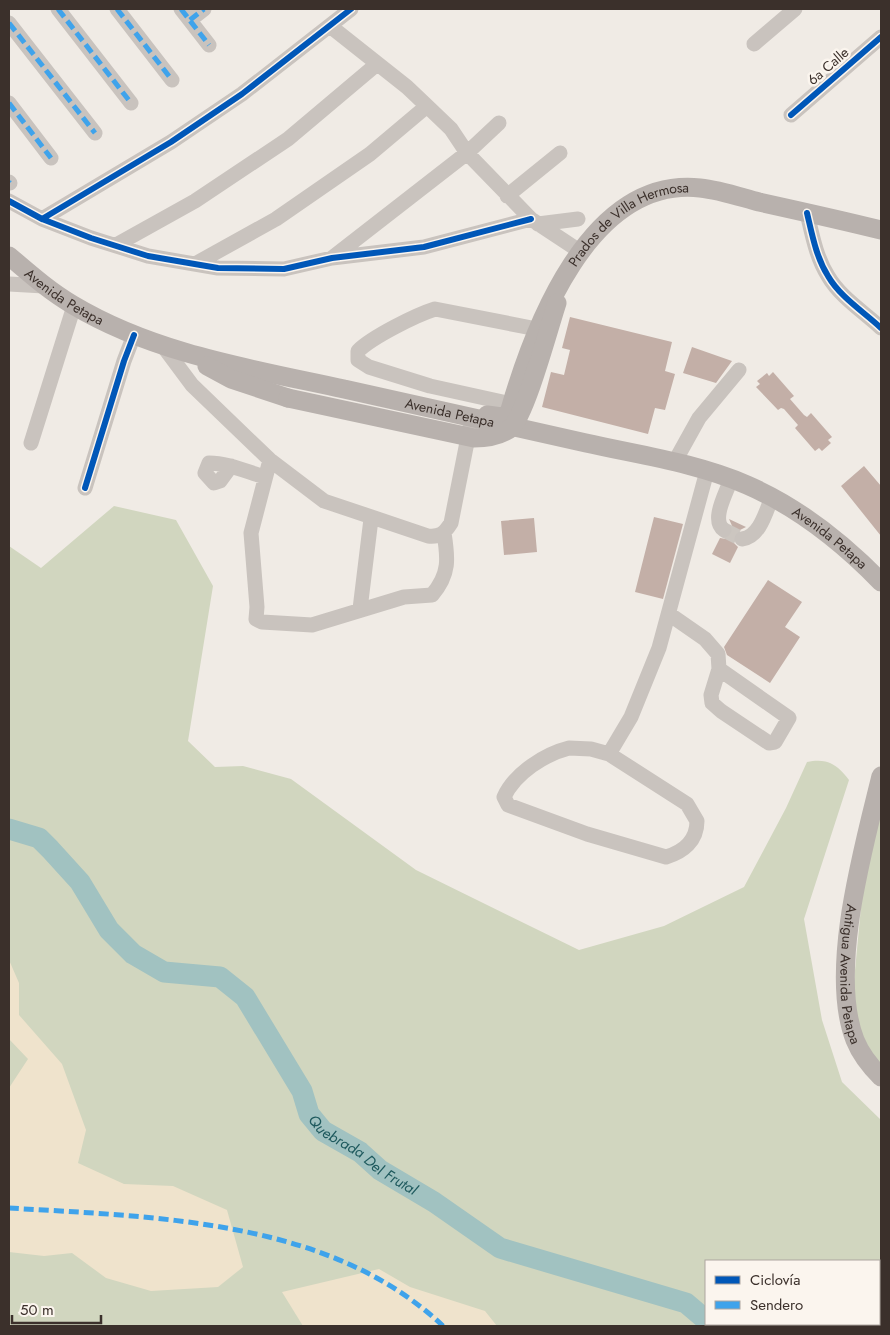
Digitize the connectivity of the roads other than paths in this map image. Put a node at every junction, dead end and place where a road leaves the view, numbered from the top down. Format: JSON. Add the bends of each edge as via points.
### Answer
{"nodes":[{"id":1,"x":58,"y":9,"type":"edge"},
{"id":2,"x":117,"y":9,"type":"edge"},
{"id":3,"x":204,"y":9,"type":"edge"},
{"id":4,"x":351,"y":9,"type":"edge"},
{"id":5,"x":796,"y":9,"type":"edge"},
{"id":6,"x":186,"y":14,"type":"edge"},
{"id":7,"x":9,"y":23,"type":"edge"},
{"id":8,"x":330,"y":26,"type":"junction"},
{"id":9,"x":881,"y":37,"type":"edge"},
{"id":10,"x":754,"y":44,"type":"dead end"},
{"id":11,"x":209,"y":45,"type":"dead end"},
{"id":12,"x":378,"y":64,"type":"junction"},
{"id":13,"x":172,"y":80,"type":"dead end"},
{"id":14,"x":9,"y":103,"type":"edge"},
{"id":15,"x":132,"y":103,"type":"dead end"},
{"id":16,"x":427,"y":106,"type":"junction"},
{"id":17,"x":791,"y":115,"type":"dead end"},
{"id":18,"x":499,"y":123,"type":"dead end"},
{"id":19,"x":95,"y":133,"type":"dead end"},
{"id":20,"x":467,"y":152,"type":"junction"},
{"id":21,"x":560,"y":153,"type":"dead end"},
{"id":22,"x":51,"y":158,"type":"dead end"},
{"id":23,"x":507,"y":196,"type":"junction"},
{"id":24,"x":9,"y":202,"type":"edge"},
{"id":25,"x":807,"y":213,"type":"junction"},
{"id":26,"x":578,"y":218,"type":"dead end"},
{"id":27,"x":42,"y":219,"type":"junction"},
{"id":28,"x":535,"y":221,"type":"junction"},
{"id":29,"x":881,"y":230,"type":"edge"},
{"id":30,"x":116,"y":245,"type":"junction"},
{"id":31,"x":9,"y":256,"type":"edge"},
{"id":32,"x":332,"y":258,"type":"junction"},
{"id":33,"x":576,"y":259,"type":"junction"},
{"id":34,"x":195,"y":264,"type":"junction"},
{"id":35,"x":9,"y":284,"type":"edge"},
{"id":36,"x":44,"y":286,"type":"junction"},
{"id":37,"x":74,"y":306,"type":"junction"},
{"id":38,"x":881,"y":328,"type":"edge"},
{"id":39,"x":537,"y":329,"type":"junction"},
{"id":40,"x":134,"y":335,"type":"junction"},
{"id":41,"x":163,"y":346,"type":"junction"},
{"id":42,"x":195,"y":355,"type":"junction"},
{"id":43,"x":739,"y":370,"type":"dead end"},
{"id":44,"x":512,"y":404,"type":"junction"},
{"id":45,"x":474,"y":418,"type":"junction"},
{"id":46,"x":31,"y":443,"type":"dead end"},
{"id":47,"x":270,"y":460,"type":"junction"},
{"id":48,"x":674,"y":463,"type":"junction"},
{"id":49,"x":231,"y":466,"type":"dead end"},
{"id":50,"x":707,"y":471,"type":"junction"},
{"id":51,"x":265,"y":477,"type":"junction"},
{"id":52,"x":731,"y":479,"type":"junction"},
{"id":53,"x":84,"y":488,"type":"dead end"},
{"id":54,"x":772,"y":497,"type":"junction"},
{"id":55,"x":371,"y":518,"type":"junction"},
{"id":56,"x":724,"y":530,"type":"dead end"},
{"id":57,"x":444,"y":533,"type":"junction"},
{"id":58,"x":742,"y":539,"type":"dead end"},
{"id":59,"x":881,"y":582,"type":"edge"},
{"id":60,"x":360,"y":609,"type":"junction"},
{"id":61,"x":669,"y":614,"type":"junction"},
{"id":62,"x":719,"y":669,"type":"junction"},
{"id":63,"x":609,"y":754,"type":"junction"},
{"id":64,"x":881,"y":776,"type":"edge"},
{"id":65,"x":881,"y":1077,"type":"edge"}],
"edges":[{"from":1,"to":15,"type":"street"},
{"from":2,"to":13,"type":"street"},
{"from":3,"to":6,"type":"street"},
{"from":4,"to":8,"type":"street"},
{"from":5,"to":10,"type":"street"},
{"from":6,"to":11,"type":"street"},
{"from":7,"to":19,"type":"street"},
{"from":8,"to":12,"type":"street"},
{"from":8,"to":27,"type":"street","via":[[242,94],[171,142]]},
{"from":9,"to":17,"type":"street","name":"6a Calle"},
{"from":12,"to":16,"type":"street"},
{"from":12,"to":30,"type":"street","via":[[288,140],[195,201]]},
{"from":14,"to":22,"type":"street"},
{"from":16,"to":20,"type":"street","via":[[451,129]]},
{"from":16,"to":34,"type":"street","via":[[370,154],[276,219]]},
{"from":18,"to":20,"type":"street"},
{"from":20,"to":23,"type":"street"},
{"from":20,"to":32,"type":"street"},
{"from":21,"to":23,"type":"street"},
{"from":23,"to":28,"type":"street"},
{"from":24,"to":27,"type":"street"},
{"from":25,"to":29,"type":"main road","name":"Prados de Villa Hermosa"},
{"from":25,"to":33,"type":"main road","name":"Prados de Villa Hermosa","via":[[700,188],[670,190],[655,193],[630,206],[604,226]]},
{"from":25,"to":38,"type":"street","via":[[814,246],[828,278]]},
{"from":26,"to":28,"type":"street"},
{"from":27,"to":30,"type":"street"},
{"from":28,"to":32,"type":"street","via":[[424,247]]},
{"from":28,"to":33,"type":"street"},
{"from":30,"to":34,"type":"street","via":[[148,256]]},
{"from":31,"to":36,"type":"main road","name":"Avenida Petapa"},
{"from":32,"to":34,"type":"street","via":[[284,269],[218,268]]},
{"from":33,"to":39,"type":"main road","name":"Prados de Villa Hermosa","via":[[554,292]]},
{"from":33,"to":42,"type":"main road","bridge":true,"via":[[522,410],[512,427],[499,434],[474,438],[288,398],[213,371]]},
{"from":35,"to":36,"type":"street"},
{"from":36,"to":37,"type":"main road","name":"Avenida Petapa"},
{"from":37,"to":40,"type":"main road","name":"Avenida Petapa"},
{"from":37,"to":46,"type":"street"},
{"from":39,"to":44,"type":"main road","name":"Prados de Villa Hermosa"},
{"from":39,"to":44,"type":"street","via":[[435,310],[419,314],[358,351],[358,360],[369,367],[439,388]]},
{"from":40,"to":41,"type":"main road","name":"Avenida Petapa"},
{"from":40,"to":53,"type":"street"},
{"from":41,"to":42,"type":"main road","name":"Avenida Petapa"},
{"from":41,"to":47,"type":"street","via":[[192,385]]},
{"from":42,"to":45,"type":"main road","name":"Avenida Petapa"},
{"from":43,"to":48,"type":"street","via":[[699,418]]},
{"from":44,"to":45,"type":"main road","via":[[506,416],[489,414]]},
{"from":45,"to":48,"type":"main road","name":"Avenida Petapa"},
{"from":45,"to":57,"type":"street","via":[[451,523]]},
{"from":47,"to":51,"type":"street"},
{"from":47,"to":55,"type":"street","via":[[324,501]]},
{"from":48,"to":50,"type":"main road","name":"Avenida Petapa"},
{"from":49,"to":51,"type":"street"},
{"from":50,"to":52,"type":"main road","name":"Avenida Petapa"},
{"from":50,"to":61,"type":"street"},
{"from":51,"to":60,"type":"street","via":[[251,533],[256,619],[272,624],[312,625]]},
{"from":52,"to":54,"type":"main road","name":"Avenida Petapa"},
{"from":52,"to":56,"type":"street","via":[[718,519]]},
{"from":54,"to":58,"type":"street","via":[[756,532]]},
{"from":54,"to":59,"type":"main road","name":"Avenida Petapa","via":[[818,527]]},
{"from":55,"to":57,"type":"street","via":[[428,536]]},
{"from":55,"to":60,"type":"street"},
{"from":57,"to":60,"type":"street","via":[[449,560],[441,585],[432,594],[404,597]]},
{"from":61,"to":62,"type":"street","via":[[714,646],[720,659]]},
{"from":61,"to":63,"type":"street","via":[[638,700]]},
{"from":62,"to":62,"type":"street","via":[[711,695],[712,703],[768,744],[775,742],[789,718]]},
{"from":63,"to":63,"type":"street","via":[[570,748],[555,752],[517,779],[506,792],[505,801],[522,811],[586,834],[666,857],[684,849],[697,826],[691,809]]},
{"from":64,"to":65,"type":"main road","name":"Antigua Avenida Petapa","via":[[854,887],[846,996],[855,1039],[868,1063]]}]}
